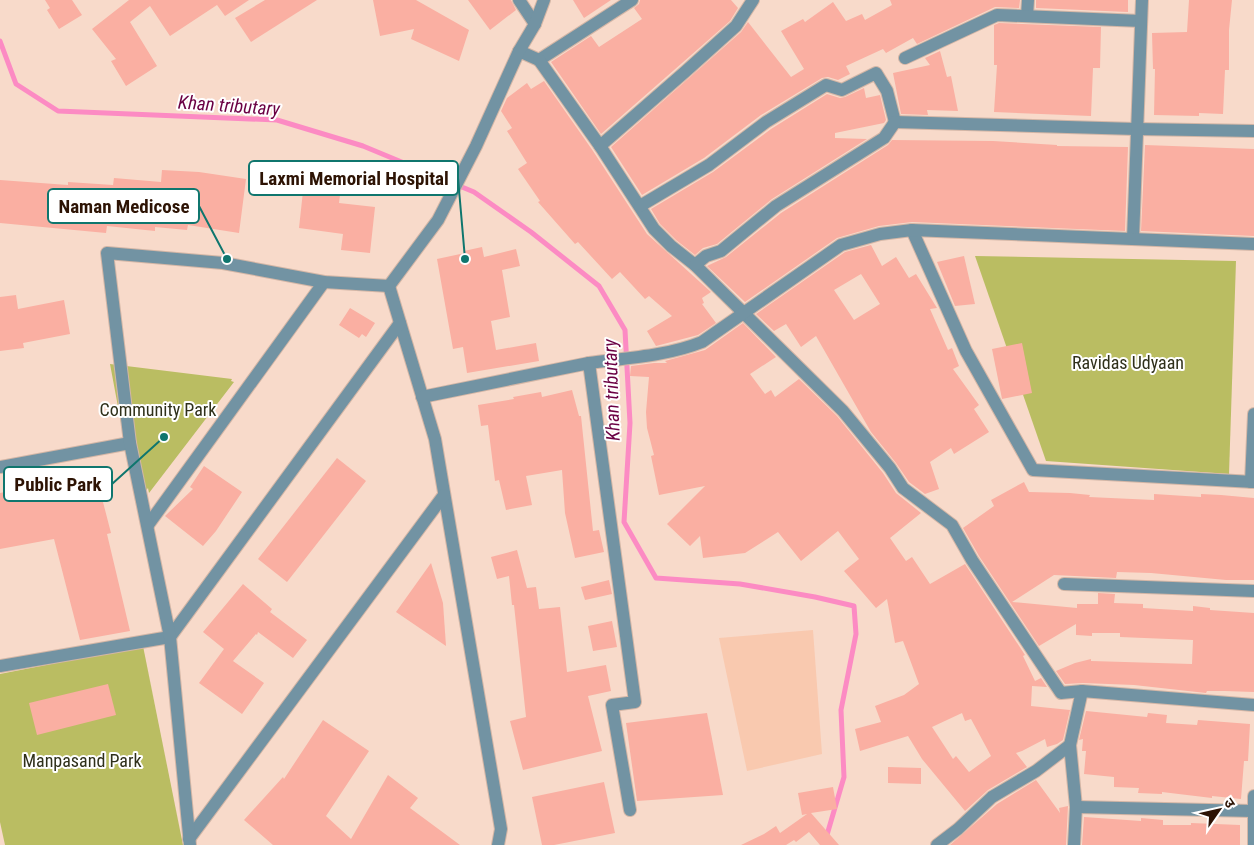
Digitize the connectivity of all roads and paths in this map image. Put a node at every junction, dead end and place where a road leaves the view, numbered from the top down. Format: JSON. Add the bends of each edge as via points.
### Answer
{"nodes":[{"id":1,"x":518,"y":0,"type":"edge"},
{"id":2,"x":544,"y":0,"type":"edge"},
{"id":3,"x":632,"y":0,"type":"edge"},
{"id":4,"x":753,"y":0,"type":"edge"},
{"id":5,"x":1028,"y":0,"type":"edge"},
{"id":6,"x":1142,"y":0,"type":"edge"},
{"id":7,"x":1027,"y":16,"type":"junction"},
{"id":8,"x":1141,"y":21,"type":"junction"},
{"id":9,"x":535,"y":24,"type":"junction"},
{"id":10,"x":519,"y":51,"type":"junction"},
{"id":11,"x":905,"y":58,"type":"dead end"},
{"id":12,"x":540,"y":60,"type":"junction"},
{"id":13,"x":896,"y":122,"type":"junction"},
{"id":14,"x":1136,"y":129,"type":"junction"},
{"id":15,"x":1254,"y":130,"type":"edge"},
{"id":16,"x":600,"y":146,"type":"junction"},
{"id":17,"x":640,"y":206,"type":"junction"},
{"id":18,"x":912,"y":230,"type":"junction"},
{"id":19,"x":1133,"y":238,"type":"junction"},
{"id":20,"x":1254,"y":244,"type":"edge"},
{"id":21,"x":695,"y":265,"type":"junction"},
{"id":22,"x":324,"y":282,"type":"junction"},
{"id":23,"x":389,"y":286,"type":"junction"},
{"id":24,"x":744,"y":313,"type":"junction"},
{"id":25,"x":400,"y":323,"type":"junction"},
{"id":26,"x":589,"y":363,"type":"junction"},
{"id":27,"x":422,"y":397,"type":"junction"},
{"id":28,"x":1254,"y":414,"type":"edge"},
{"id":29,"x":130,"y":443,"type":"junction"},
{"id":30,"x":0,"y":467,"type":"edge"},
{"id":31,"x":1252,"y":482,"type":"edge"},
{"id":32,"x":444,"y":495,"type":"junction"},
{"id":33,"x":148,"y":525,"type":"junction"},
{"id":34,"x":1064,"y":584,"type":"dead end"},
{"id":35,"x":1254,"y":591,"type":"edge"},
{"id":36,"x":170,"y":636,"type":"junction"},
{"id":37,"x":0,"y":666,"type":"edge"},
{"id":38,"x":1082,"y":691,"type":"junction"},
{"id":39,"x":1254,"y":705,"type":"edge"},
{"id":40,"x":1070,"y":745,"type":"junction"},
{"id":41,"x":1254,"y":796,"type":"edge"},
{"id":42,"x":1076,"y":807,"type":"junction"},
{"id":43,"x":630,"y":810,"type":"dead end"},
{"id":44,"x":1253,"y":811,"type":"junction"},
{"id":45,"x":189,"y":842,"type":"edge"},
{"id":46,"x":498,"y":845,"type":"edge"},
{"id":47,"x":937,"y":845,"type":"edge"},
{"id":48,"x":1074,"y":845,"type":"edge"},
{"id":49,"x":1254,"y":845,"type":"edge"}],
"edges":[{"from":1,"to":9,"type":"street"},
{"from":2,"to":9,"type":"street"},
{"from":3,"to":12,"type":"street"},
{"from":4,"to":16,"type":"street","via":[[736,26]]},
{"from":5,"to":7,"type":"street"},
{"from":6,"to":8,"type":"street"},
{"from":7,"to":8,"type":"street"},
{"from":7,"to":11,"type":"street","via":[[997,15]]},
{"from":8,"to":14,"type":"street"},
{"from":9,"to":10,"type":"street"},
{"from":10,"to":12,"type":"street"},
{"from":10,"to":23,"type":"street","via":[[438,220]]},
{"from":12,"to":16,"type":"street"},
{"from":13,"to":14,"type":"street"},
{"from":13,"to":17,"type":"street","via":[[887,91],[876,74],[842,90],[826,85],[766,122],[709,165]]},
{"from":13,"to":21,"type":"street","via":[[884,138],[776,206],[721,251],[706,256]]},
{"from":14,"to":15,"type":"street"},
{"from":14,"to":19,"type":"street"},
{"from":16,"to":17,"type":"street"},
{"from":17,"to":21,"type":"street","via":[[654,229]]},
{"from":18,"to":19,"type":"street"},
{"from":18,"to":24,"type":"street","via":[[880,234],[841,245]]},
{"from":18,"to":31,"type":"street","via":[[966,351],[1033,470]]},
{"from":19,"to":20,"type":"street"},
{"from":21,"to":24,"type":"street"},
{"from":22,"to":23,"type":"street"},
{"from":22,"to":29,"type":"street","via":[[223,263],[107,252]]},
{"from":22,"to":33,"type":"street"},
{"from":23,"to":25,"type":"street"},
{"from":24,"to":26,"type":"street","via":[[702,342],[689,347]]},
{"from":24,"to":38,"type":"street","via":[[843,411],[903,488],[952,525],[1061,693]]},
{"from":25,"to":27,"type":"street"},
{"from":25,"to":36,"type":"street"},
{"from":26,"to":27,"type":"street"},
{"from":26,"to":43,"type":"street","via":[[635,702],[612,705]]},
{"from":27,"to":32,"type":"street","via":[[435,439]]},
{"from":28,"to":31,"type":"street"},
{"from":29,"to":30,"type":"street"},
{"from":29,"to":33,"type":"street"},
{"from":32,"to":45,"type":"street"},
{"from":32,"to":46,"type":"street","via":[[501,829]]},
{"from":33,"to":36,"type":"street"},
{"from":34,"to":35,"type":"street"},
{"from":36,"to":37,"type":"street"},
{"from":36,"to":45,"type":"street"},
{"from":38,"to":39,"type":"street"},
{"from":38,"to":40,"type":"street"},
{"from":40,"to":42,"type":"street"},
{"from":40,"to":47,"type":"street","via":[[1036,771],[992,797]]},
{"from":41,"to":44,"type":"street"},
{"from":42,"to":44,"type":"street"},
{"from":42,"to":48,"type":"street"},
{"from":44,"to":49,"type":"street"}]}
